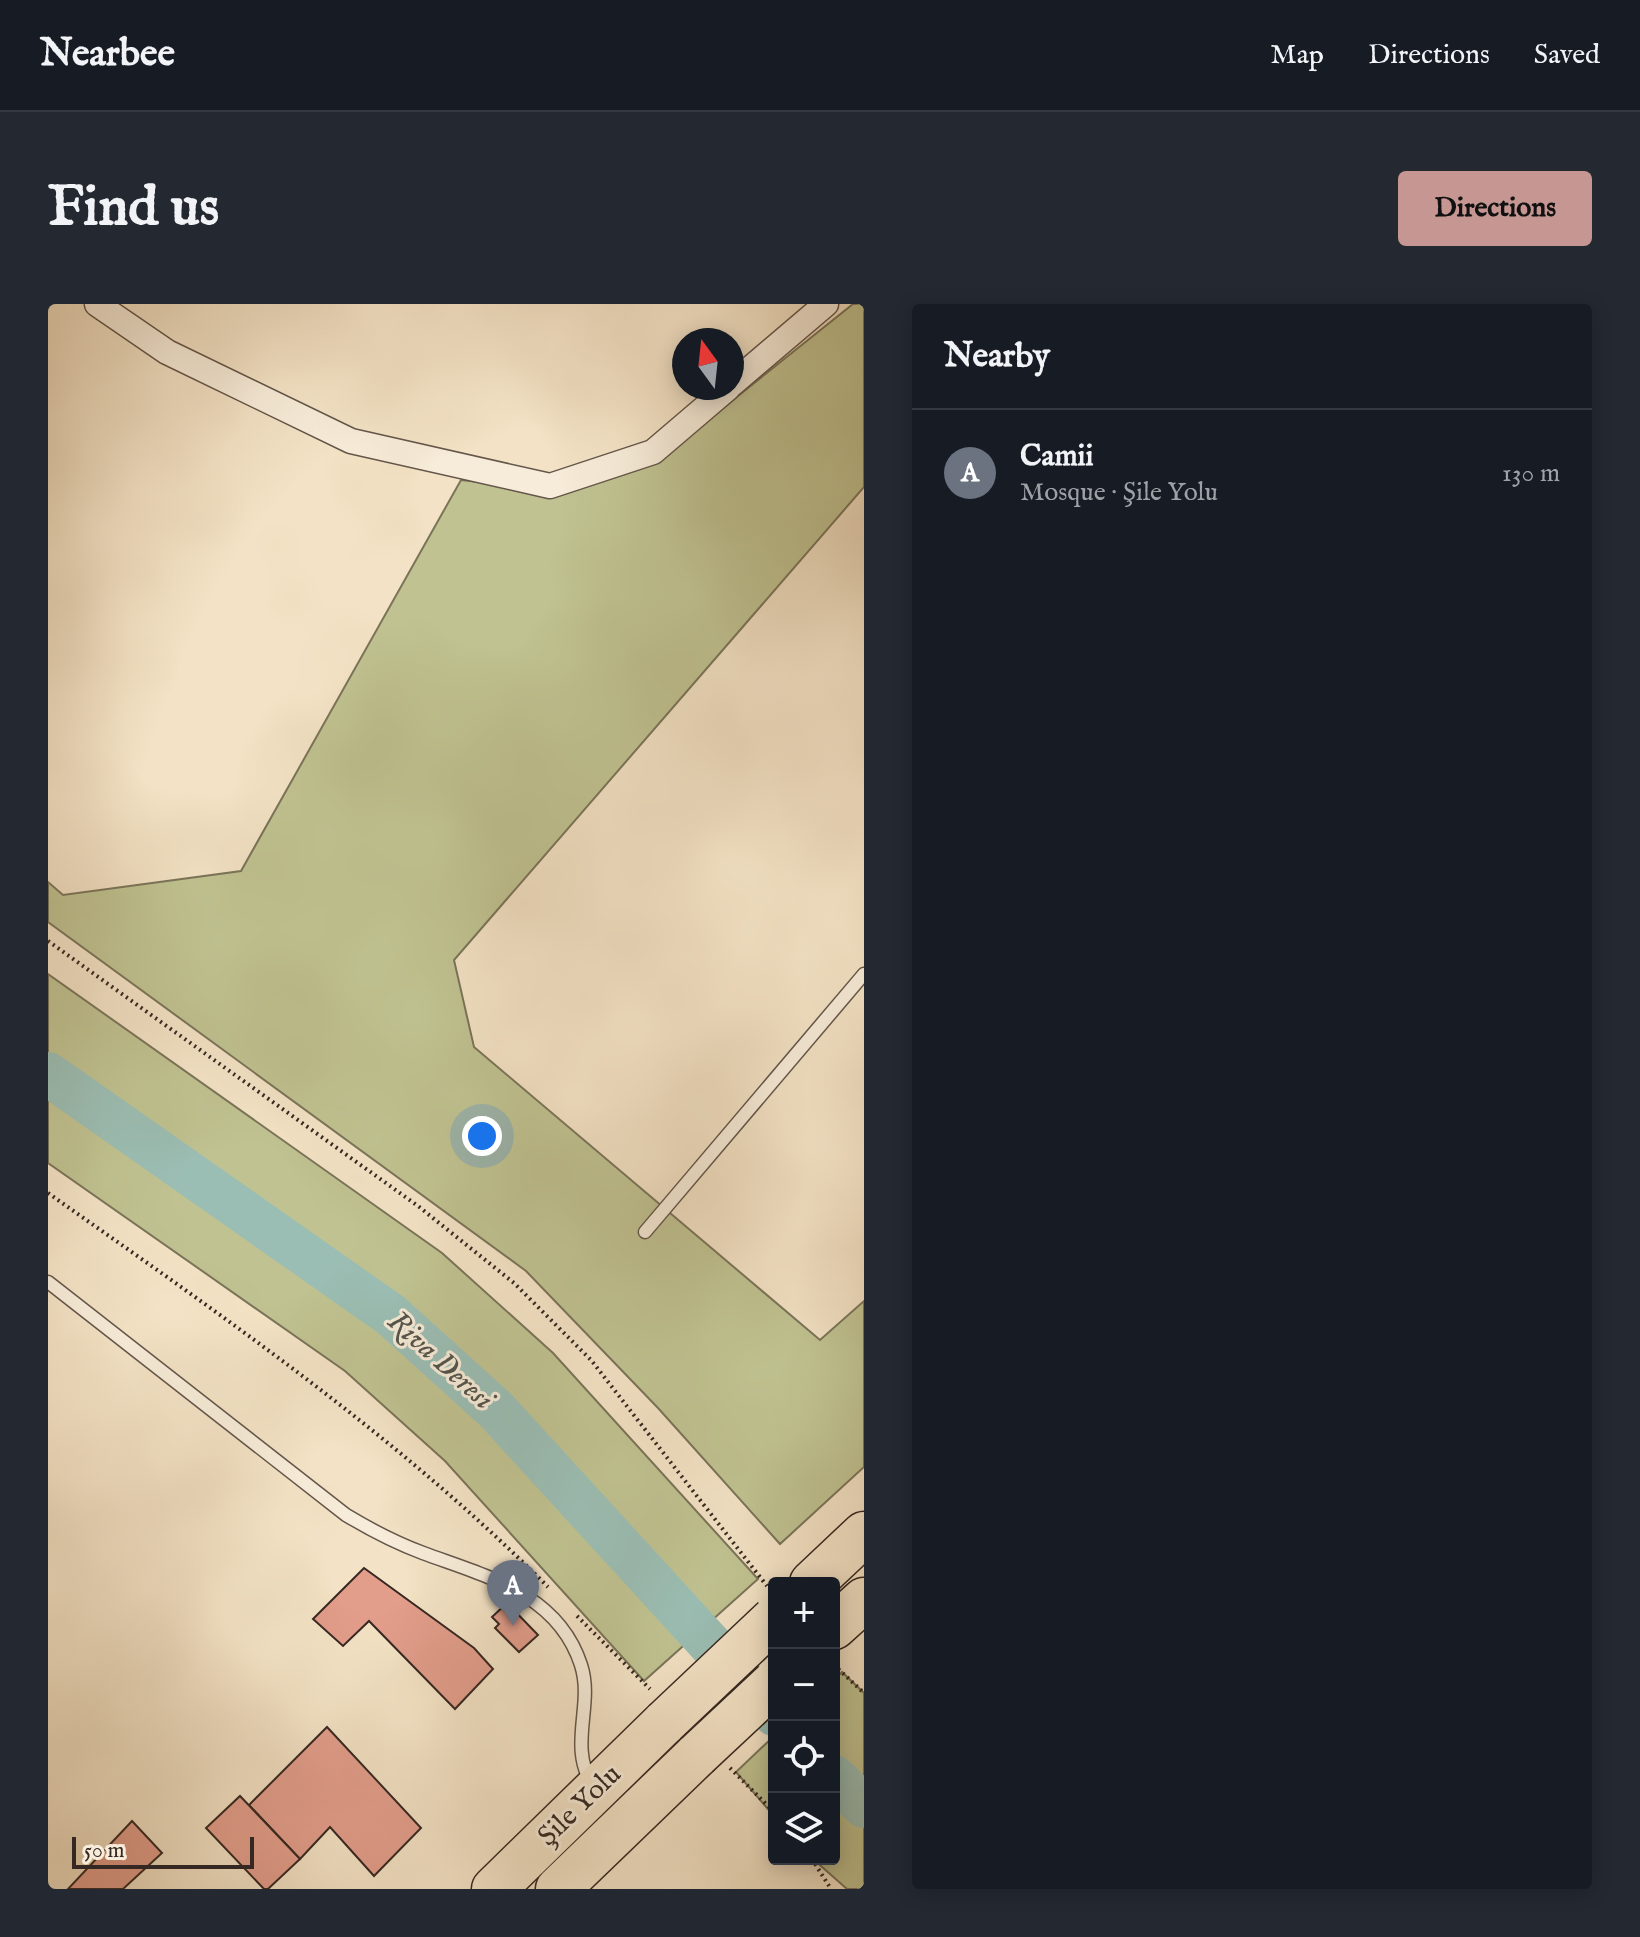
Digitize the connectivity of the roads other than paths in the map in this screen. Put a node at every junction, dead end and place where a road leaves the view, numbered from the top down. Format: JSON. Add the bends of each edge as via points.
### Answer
{"nodes":[{"id":1,"x":97,"y":304,"type":"edge"},
{"id":2,"x":826,"y":304,"type":"edge"},
{"id":3,"x":744,"y":374,"type":"edge"},
{"id":4,"x":714,"y":400,"type":"edge"},
{"id":5,"x":864,"y":974,"type":"edge"},
{"id":6,"x":645,"y":1232,"type":"dead end"},
{"id":7,"x":48,"y":1282,"type":"edge"},
{"id":8,"x":864,"y":1534,"type":"edge"},
{"id":9,"x":818,"y":1577,"type":"edge"},
{"id":10,"x":768,"y":1624,"type":"edge"},
{"id":11,"x":768,"y":1690,"type":"edge"},
{"id":12,"x":596,"y":1790,"type":"junction"},
{"id":13,"x":494,"y":1889,"type":"edge"},
{"id":14,"x":558,"y":1889,"type":"edge"}],
"edges":[{"from":1,"to":4,"type":"street","via":[[167,352],[351,441],[550,486],[653,452]]},
{"from":2,"to":3,"type":"street"},
{"from":5,"to":6,"type":"lane"},
{"from":7,"to":12,"type":"lane","via":[[346,1515],[400,1544],[493,1576],[529,1598],[562,1629],[581,1663],[587,1690],[580,1749]]},
{"from":8,"to":9,"type":"highway"},
{"from":10,"to":12,"type":"highway","name":"Şile Yolu","bridge":true,"via":[[663,1711]]},
{"from":11,"to":14,"type":"highway","name":"Şile Yolu","bridge":true,"via":[[712,1760]]},
{"from":12,"to":13,"type":"highway","name":"Şile Yolu"}]}
